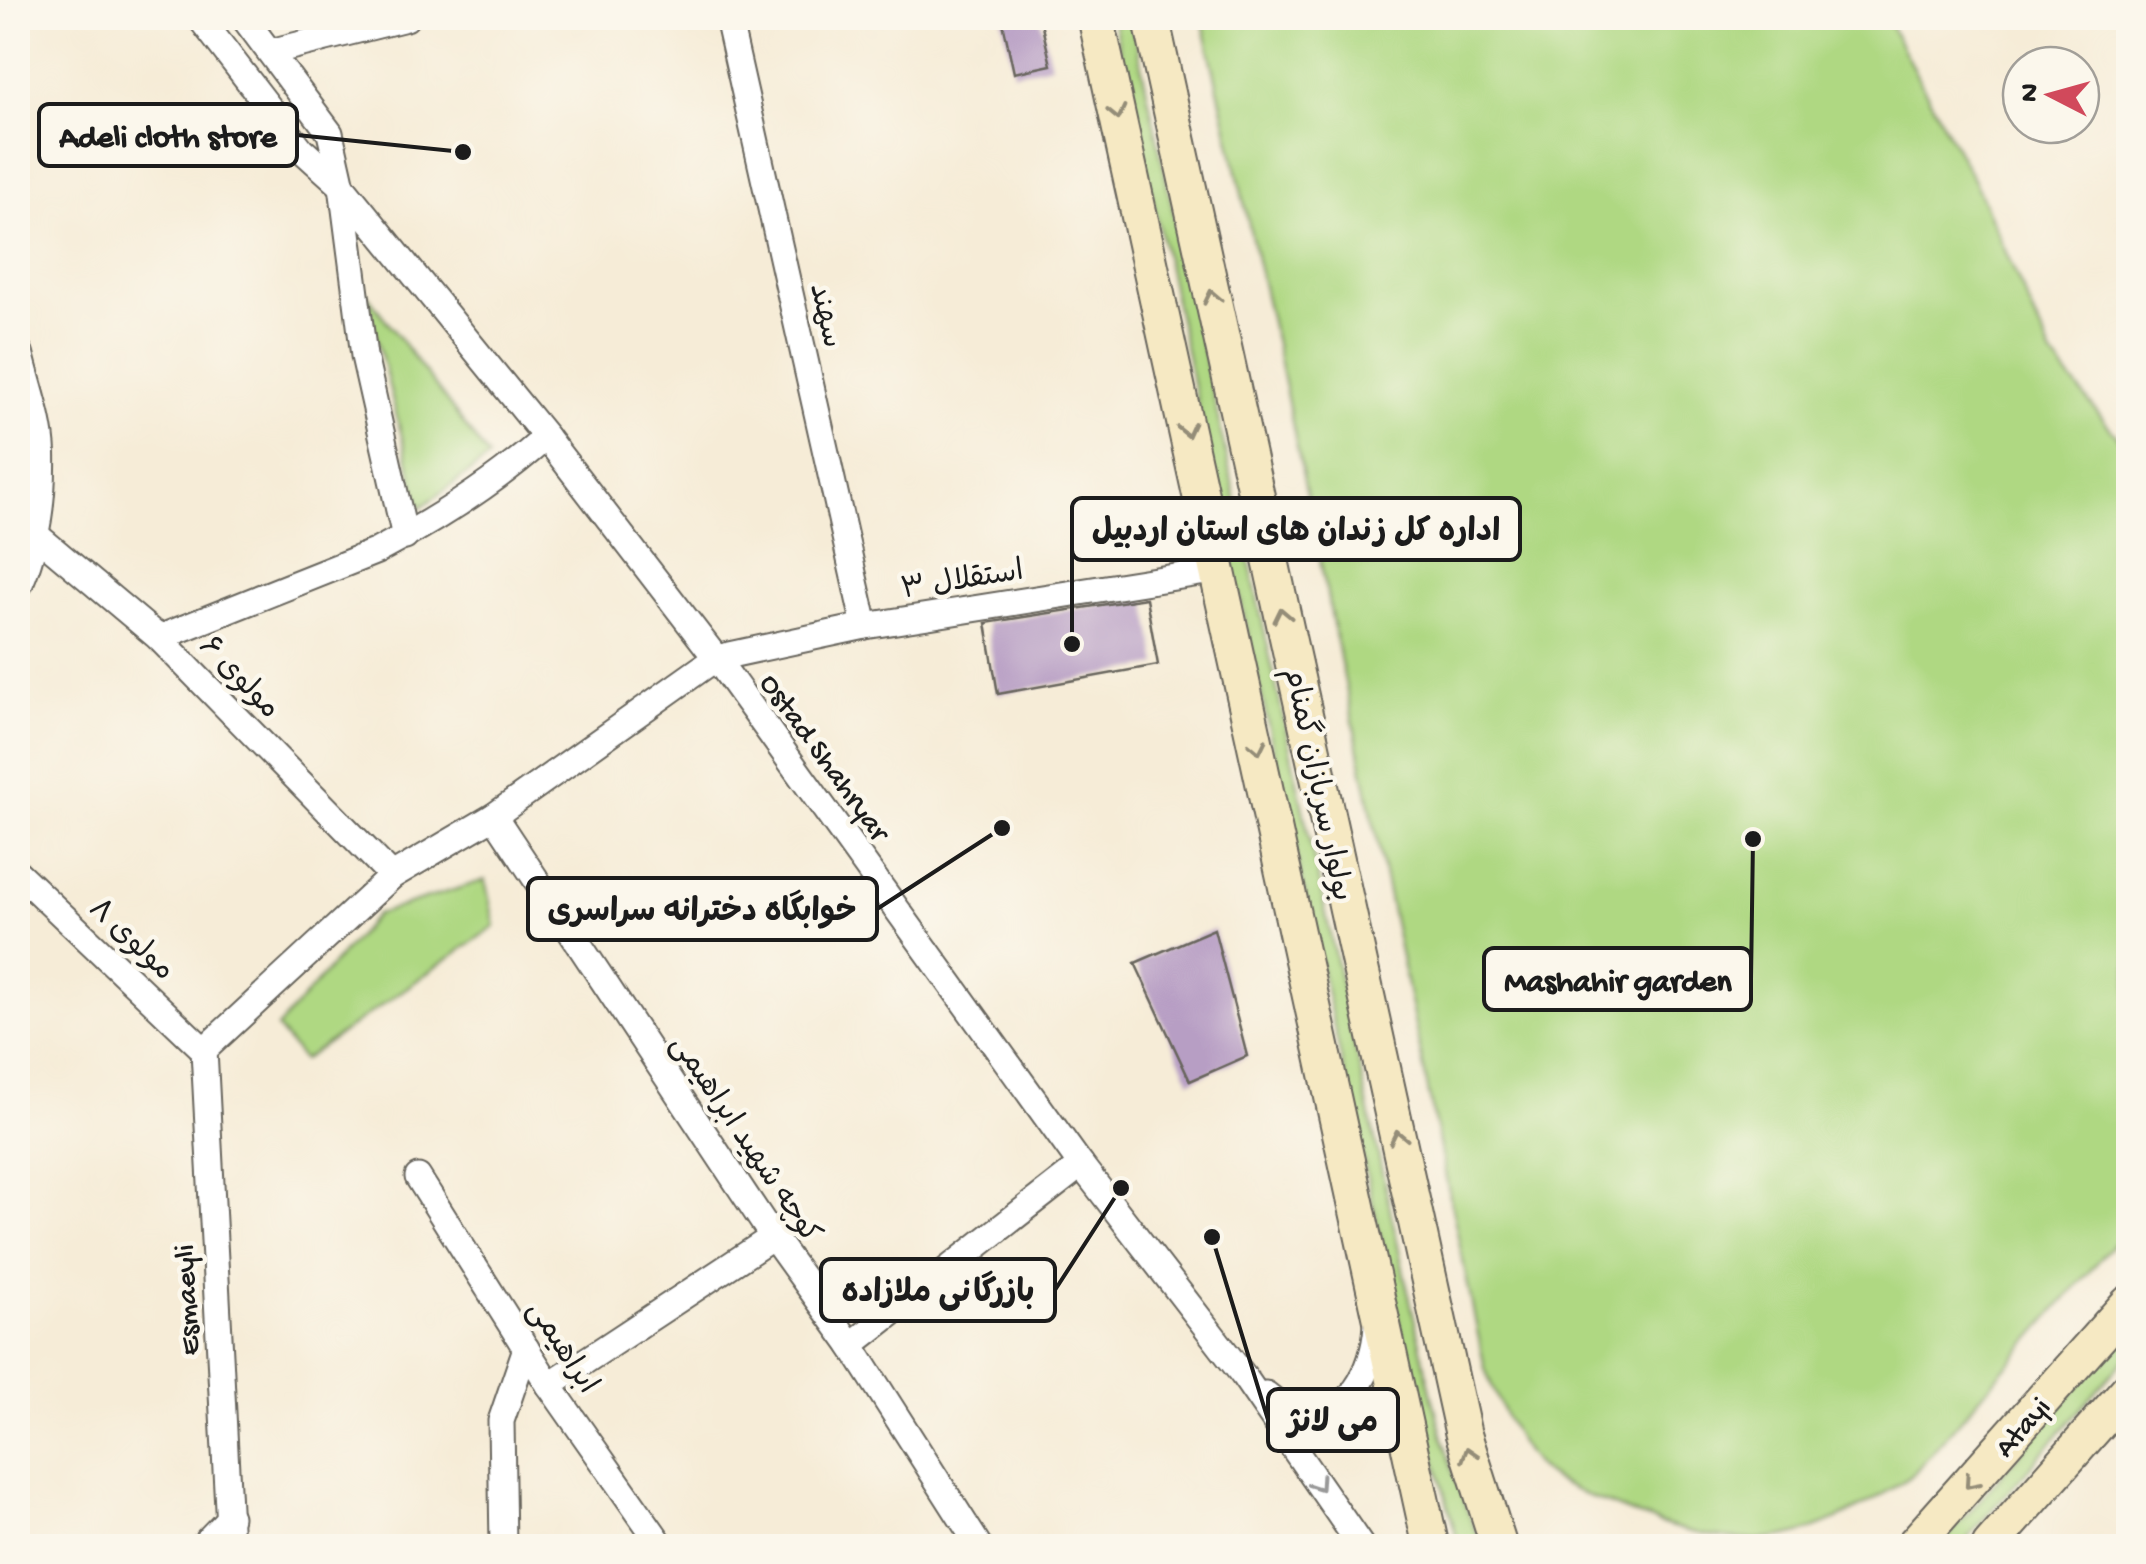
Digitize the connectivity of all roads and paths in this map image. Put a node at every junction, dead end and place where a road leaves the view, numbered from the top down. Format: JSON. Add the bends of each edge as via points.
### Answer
{"nodes":[{"id":1,"x":200,"y":18,"type":"edge"},
{"id":2,"x":244,"y":18,"type":"edge"},
{"id":3,"x":406,"y":18,"type":"edge"},
{"id":4,"x":728,"y":18,"type":"edge"},
{"id":5,"x":1096,"y":18,"type":"edge"},
{"id":6,"x":1150,"y":18,"type":"edge"},
{"id":7,"x":270,"y":52,"type":"junction"},
{"id":8,"x":342,"y":186,"type":"junction"},
{"id":9,"x":18,"y":354,"type":"edge"},
{"id":10,"x":546,"y":437,"type":"junction"},
{"id":11,"x":34,"y":532,"type":"junction"},
{"id":12,"x":405,"y":537,"type":"junction"},
{"id":13,"x":1218,"y":570,"type":"junction"},
{"id":14,"x":18,"y":582,"type":"edge"},
{"id":15,"x":865,"y":626,"type":"junction"},
{"id":16,"x":159,"y":638,"type":"junction"},
{"id":17,"x":716,"y":658,"type":"junction"},
{"id":18,"x":494,"y":816,"type":"junction"},
{"id":19,"x":18,"y":873,"type":"edge"},
{"id":20,"x":392,"y":876,"type":"junction"},
{"id":21,"x":204,"y":1050,"type":"junction"},
{"id":22,"x":1081,"y":1166,"type":"junction"},
{"id":23,"x":418,"y":1177,"type":"dead end"},
{"id":24,"x":773,"y":1237,"type":"junction"},
{"id":25,"x":1379,"y":1300,"type":"junction"},
{"id":26,"x":2128,"y":1304,"type":"edge"},
{"id":27,"x":851,"y":1345,"type":"junction"},
{"id":28,"x":526,"y":1348,"type":"junction"},
{"id":29,"x":1244,"y":1375,"type":"junction"},
{"id":30,"x":548,"y":1385,"type":"junction"},
{"id":31,"x":2128,"y":1390,"type":"edge"},
{"id":32,"x":230,"y":1517,"type":"junction"},
{"id":33,"x":202,"y":1546,"type":"edge"},
{"id":34,"x":230,"y":1546,"type":"edge"},
{"id":35,"x":503,"y":1546,"type":"edge"},
{"id":36,"x":662,"y":1546,"type":"edge"},
{"id":37,"x":979,"y":1546,"type":"edge"},
{"id":38,"x":1361,"y":1546,"type":"edge"},
{"id":39,"x":1432,"y":1546,"type":"edge"},
{"id":40,"x":1498,"y":1546,"type":"edge"},
{"id":41,"x":1913,"y":1546,"type":"edge"},
{"id":42,"x":1990,"y":1546,"type":"edge"}],
"edges":[{"from":1,"to":8,"type":"street","name":"Ostad Shahryar","via":[[301,149]]},
{"from":2,"to":7,"type":"street","name":"Ostad Shahryar"},
{"from":3,"to":7,"type":"street"},
{"from":4,"to":15,"type":"street","name":"سهند"},
{"from":5,"to":13,"type":"main road","name":"بولوار سربازان گمنام","one_way":true},
{"from":40,"to":6,"type":"main road","name":"بولوار سربازان گمنام","one_way":true,"via":[[1463,1433]]},
{"from":7,"to":8,"type":"street","name":"Ostad Shahryar","via":[[330,133]]},
{"from":8,"to":10,"type":"street","name":"Ostad Shahryar"},
{"from":8,"to":12,"type":"street","via":[[364,356]]},
{"from":9,"to":11,"type":"street","via":[[40,450]]},
{"from":10,"to":12,"type":"street"},
{"from":10,"to":17,"type":"street","name":"Ostad Shahryar"},
{"from":11,"to":14,"type":"street"},
{"from":11,"to":16,"type":"street","name":"مولوی ۶"},
{"from":12,"to":16,"type":"street"},
{"from":13,"to":15,"type":"street","name":"استقلال ۳"},
{"from":13,"to":25,"type":"main road","name":"بولوار سربازان گمنام","one_way":true},
{"from":15,"to":17,"type":"street","name":"استقلال ۳"},
{"from":16,"to":20,"type":"street","name":"مولوی ۶"},
{"from":17,"to":18,"type":"street"},
{"from":17,"to":22,"type":"street","name":"Ostad Shahryar"},
{"from":18,"to":20,"type":"street"},
{"from":18,"to":24,"type":"street","name":"کوچه شهید ابراهیمی"},
{"from":19,"to":21,"type":"street","name":"مولوی ۸"},
{"from":20,"to":21,"type":"street"},
{"from":21,"to":32,"type":"street","name":"Esmaeyli"},
{"from":22,"to":27,"type":"street"},
{"from":22,"to":29,"type":"street","name":"Ostad Shahryar"},
{"from":23,"to":28,"type":"street","name":"ابراهیمی"},
{"from":24,"to":27,"type":"street","name":"کوچه شهید ابراهیمی"},
{"from":24,"to":30,"type":"street"},
{"from":25,"to":29,"type":"street","via":[[1376,1349],[1351,1397],[1327,1416],[1300,1422]]},
{"from":25,"to":39,"type":"main road","name":"بولوار سربازان گمنام"},
{"from":26,"to":41,"type":"main road","name":"Atayi","one_way":true},
{"from":27,"to":37,"type":"street","name":"کوچه شهید ابراهیمی"},
{"from":28,"to":30,"type":"street","name":"ابراهیمی"},
{"from":28,"to":35,"type":"street","via":[[501,1421]]},
{"from":29,"to":38,"type":"street","one_way":true},
{"from":30,"to":36,"type":"street","name":"ابراهیمی"},
{"from":31,"to":42,"type":"main road","name":"Atayi"},
{"from":32,"to":33,"type":"street"},
{"from":32,"to":34,"type":"street","name":"Esmaeyli"}]}
